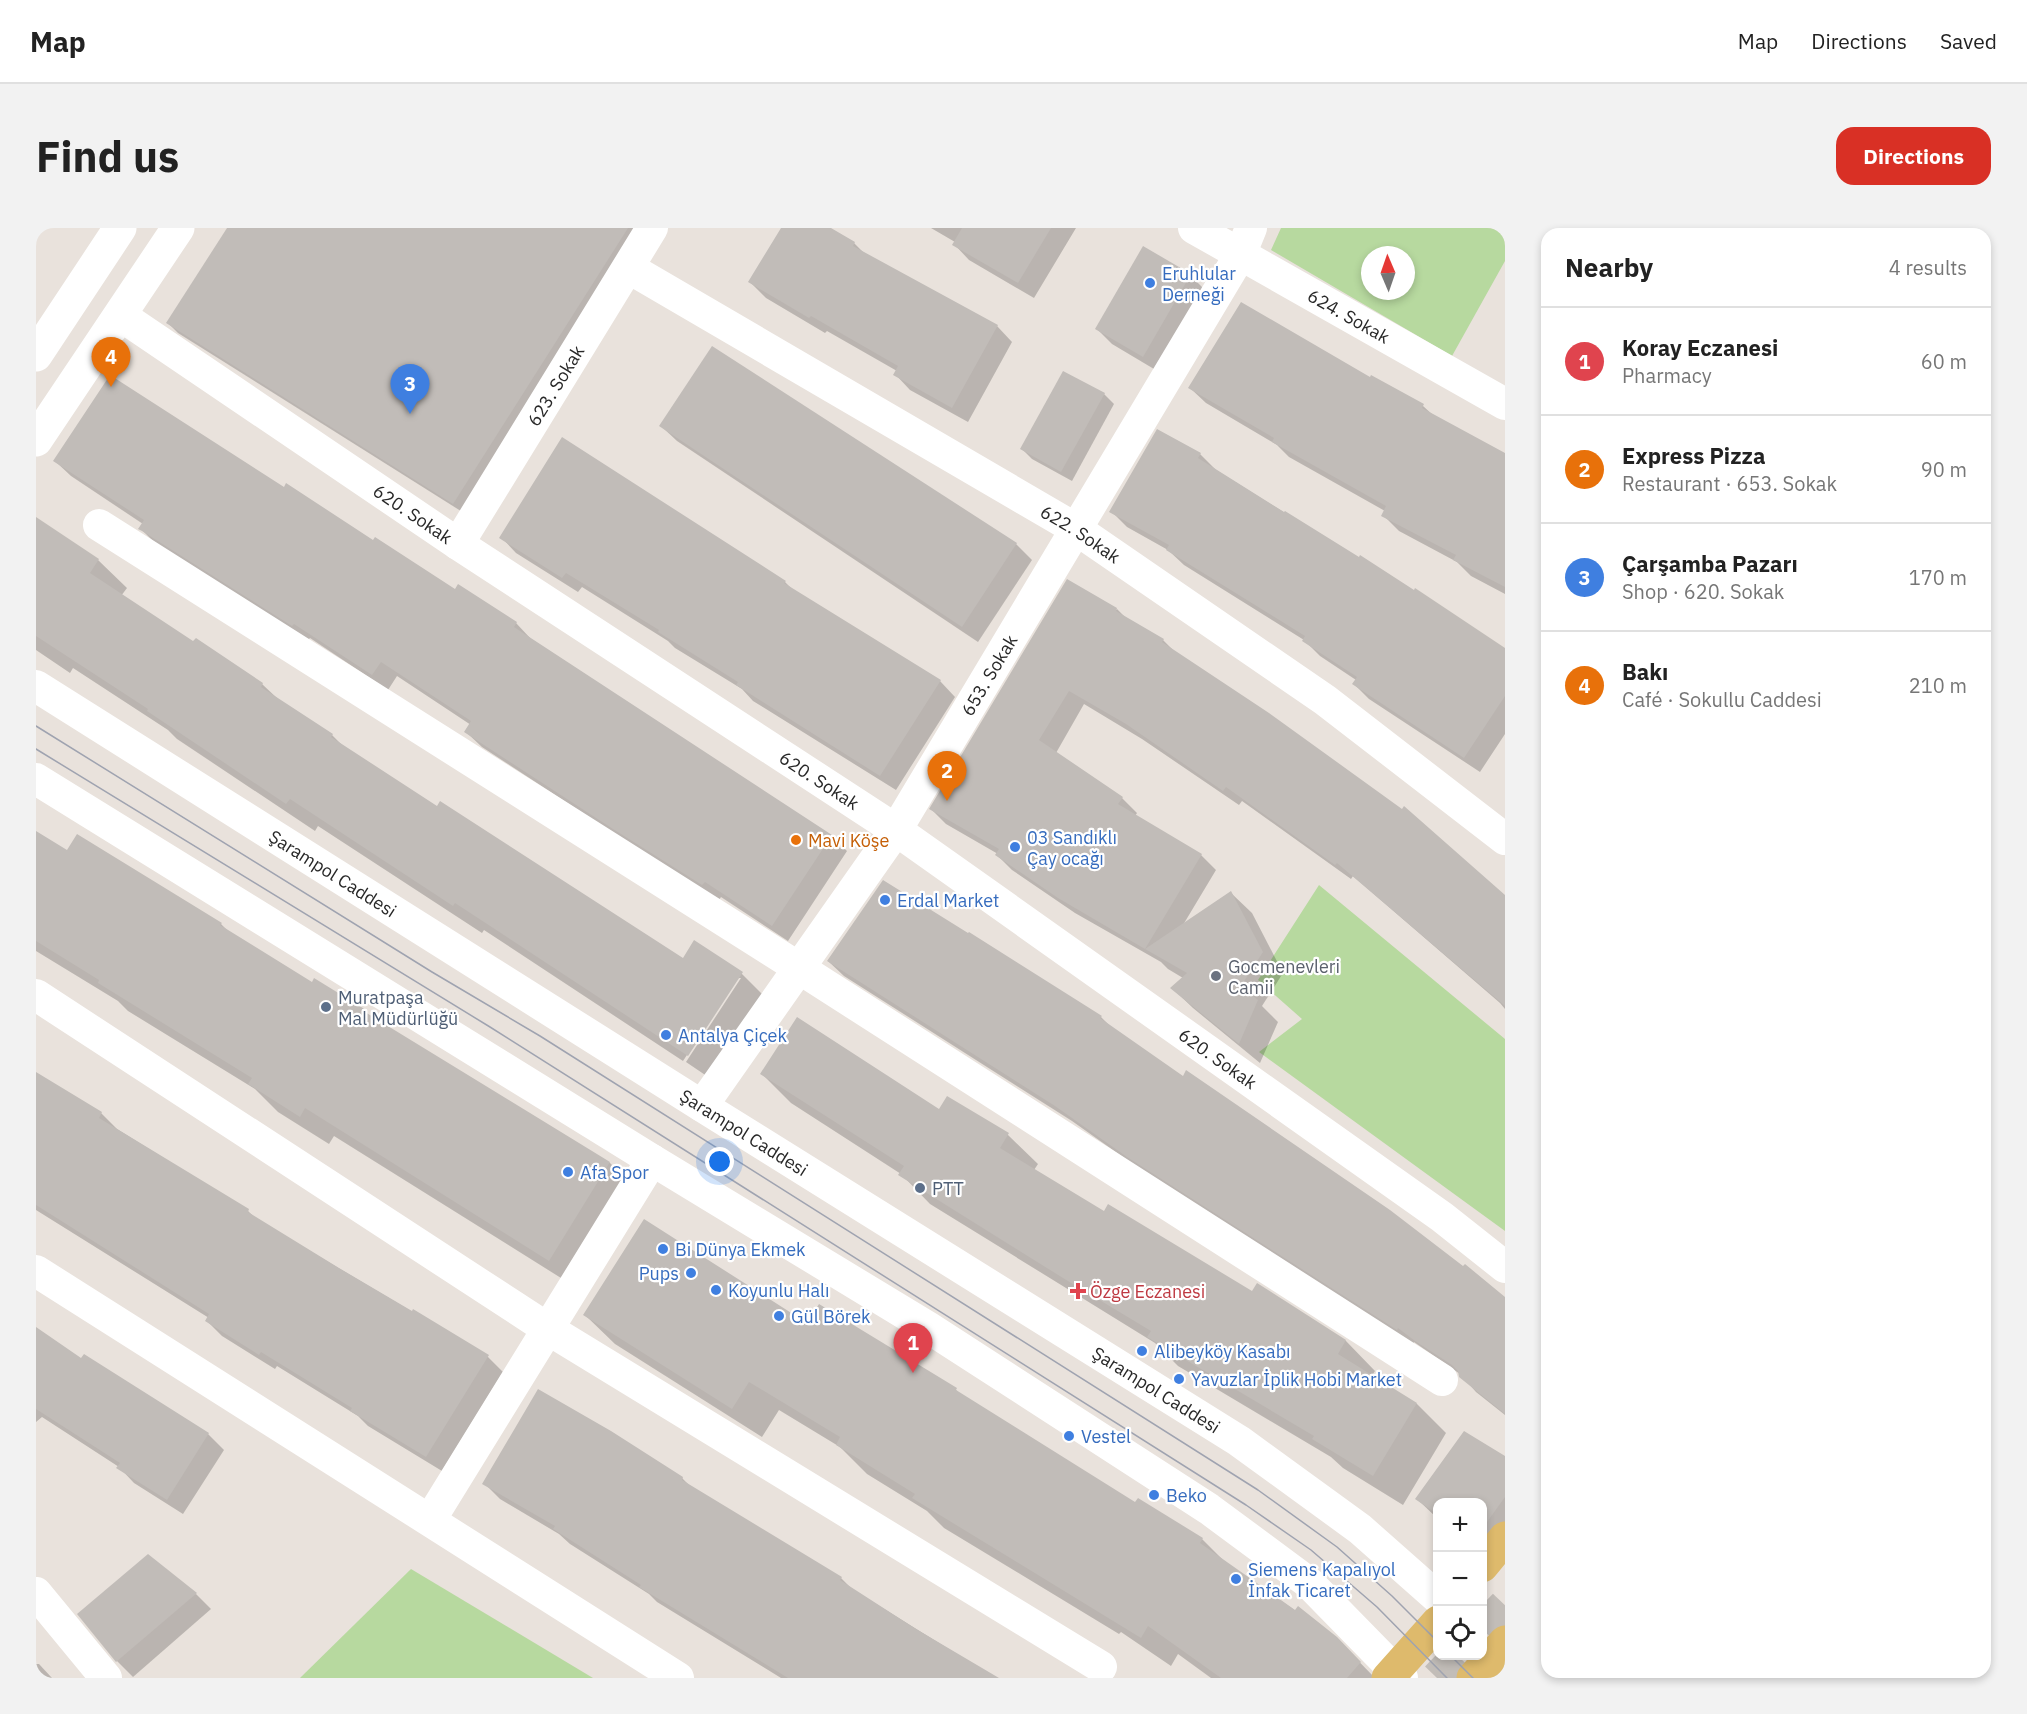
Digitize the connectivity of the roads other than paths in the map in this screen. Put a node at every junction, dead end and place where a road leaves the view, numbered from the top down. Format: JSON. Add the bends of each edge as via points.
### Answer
{"nodes":[{"id":1,"x":120,"y":228,"type":"edge"},
{"id":2,"x":178,"y":228,"type":"edge"},
{"id":3,"x":652,"y":228,"type":"edge"},
{"id":4,"x":1194,"y":228,"type":"edge"},
{"id":5,"x":1246,"y":241,"type":"edge"},
{"id":6,"x":629,"y":268,"type":"junction"},
{"id":7,"x":120,"y":315,"type":"junction"},
{"id":8,"x":36,"y":355,"type":"edge"},
{"id":9,"x":1505,"y":404,"type":"edge"},
{"id":10,"x":36,"y":440,"type":"edge"},
{"id":11,"x":99,"y":525,"type":"dead end"},
{"id":12,"x":1076,"y":529,"type":"junction"},
{"id":13,"x":458,"y":544,"type":"junction"},
{"id":14,"x":36,"y":686,"type":"edge"},
{"id":15,"x":36,"y":779,"type":"edge"},
{"id":16,"x":896,"y":830,"type":"junction"},
{"id":17,"x":1505,"y":839,"type":"edge"},
{"id":18,"x":799,"y":968,"type":"junction"},
{"id":19,"x":36,"y":995,"type":"edge"},
{"id":20,"x":702,"y":1106,"type":"junction"},
{"id":21,"x":652,"y":1160,"type":"junction"},
{"id":22,"x":1505,"y":1267,"type":"edge"},
{"id":23,"x":36,"y":1271,"type":"edge"},
{"id":24,"x":548,"y":1329,"type":"junction"},
{"id":25,"x":1442,"y":1380,"type":"dead end"},
{"id":26,"x":430,"y":1520,"type":"junction"},
{"id":27,"x":1505,"y":1538,"type":"edge"},
{"id":28,"x":1495,"y":1573,"type":"edge"},
{"id":29,"x":36,"y":1593,"type":"edge"},
{"id":30,"x":1433,"y":1594,"type":"edge"},
{"id":31,"x":1433,"y":1627,"type":"edge"},
{"id":32,"x":1101,"y":1667,"type":"dead end"},
{"id":33,"x":667,"y":1675,"type":"edge"},
{"id":34,"x":1395,"y":1676,"type":"edge"},
{"id":35,"x":106,"y":1678,"type":"edge"}],
"edges":[{"from":1,"to":8,"type":"main road"},
{"from":2,"to":7,"type":"main road"},
{"from":3,"to":6,"type":"street","name":"623. Sokak"},
{"from":4,"to":5,"type":"street","name":"624. Sokak"},
{"from":5,"to":9,"type":"street","name":"624. Sokak"},
{"from":5,"to":12,"type":"street","name":"653. Sokak"},
{"from":6,"to":12,"type":"street","name":"622. Sokak"},
{"from":6,"to":13,"type":"street","name":"623. Sokak"},
{"from":7,"to":10,"type":"main road"},
{"from":7,"to":13,"type":"street","name":"620. Sokak"},
{"from":11,"to":18,"type":"street"},
{"from":12,"to":16,"type":"street","name":"653. Sokak"},
{"from":12,"to":17,"type":"street","name":"622. Sokak","via":[[1325,700]]},
{"from":13,"to":16,"type":"street","name":"620. Sokak"},
{"from":14,"to":20,"type":"street","name":"Şarampol Caddesi"},
{"from":15,"to":21,"type":"street"},
{"from":16,"to":18,"type":"street","name":"653. Sokak"},
{"from":16,"to":22,"type":"street","name":"620. Sokak","via":[[1442,1217]]},
{"from":18,"to":20,"type":"street","name":"653. Sokak"},
{"from":18,"to":25,"type":"street"},
{"from":19,"to":24,"type":"street"},
{"from":20,"to":30,"type":"street","name":"Şarampol Caddesi","via":[[1239,1441],[1360,1529]]},
{"from":21,"to":24,"type":"street"},
{"from":21,"to":34,"type":"street","via":[[929,1328],[1209,1509],[1309,1583]]},
{"from":23,"to":26,"type":"street"},
{"from":24,"to":26,"type":"street"},
{"from":24,"to":32,"type":"street"},
{"from":26,"to":33,"type":"street"},
{"from":27,"to":28,"type":"main road"},
{"from":29,"to":35,"type":"street"},
{"from":31,"to":34,"type":"main road"}]}
